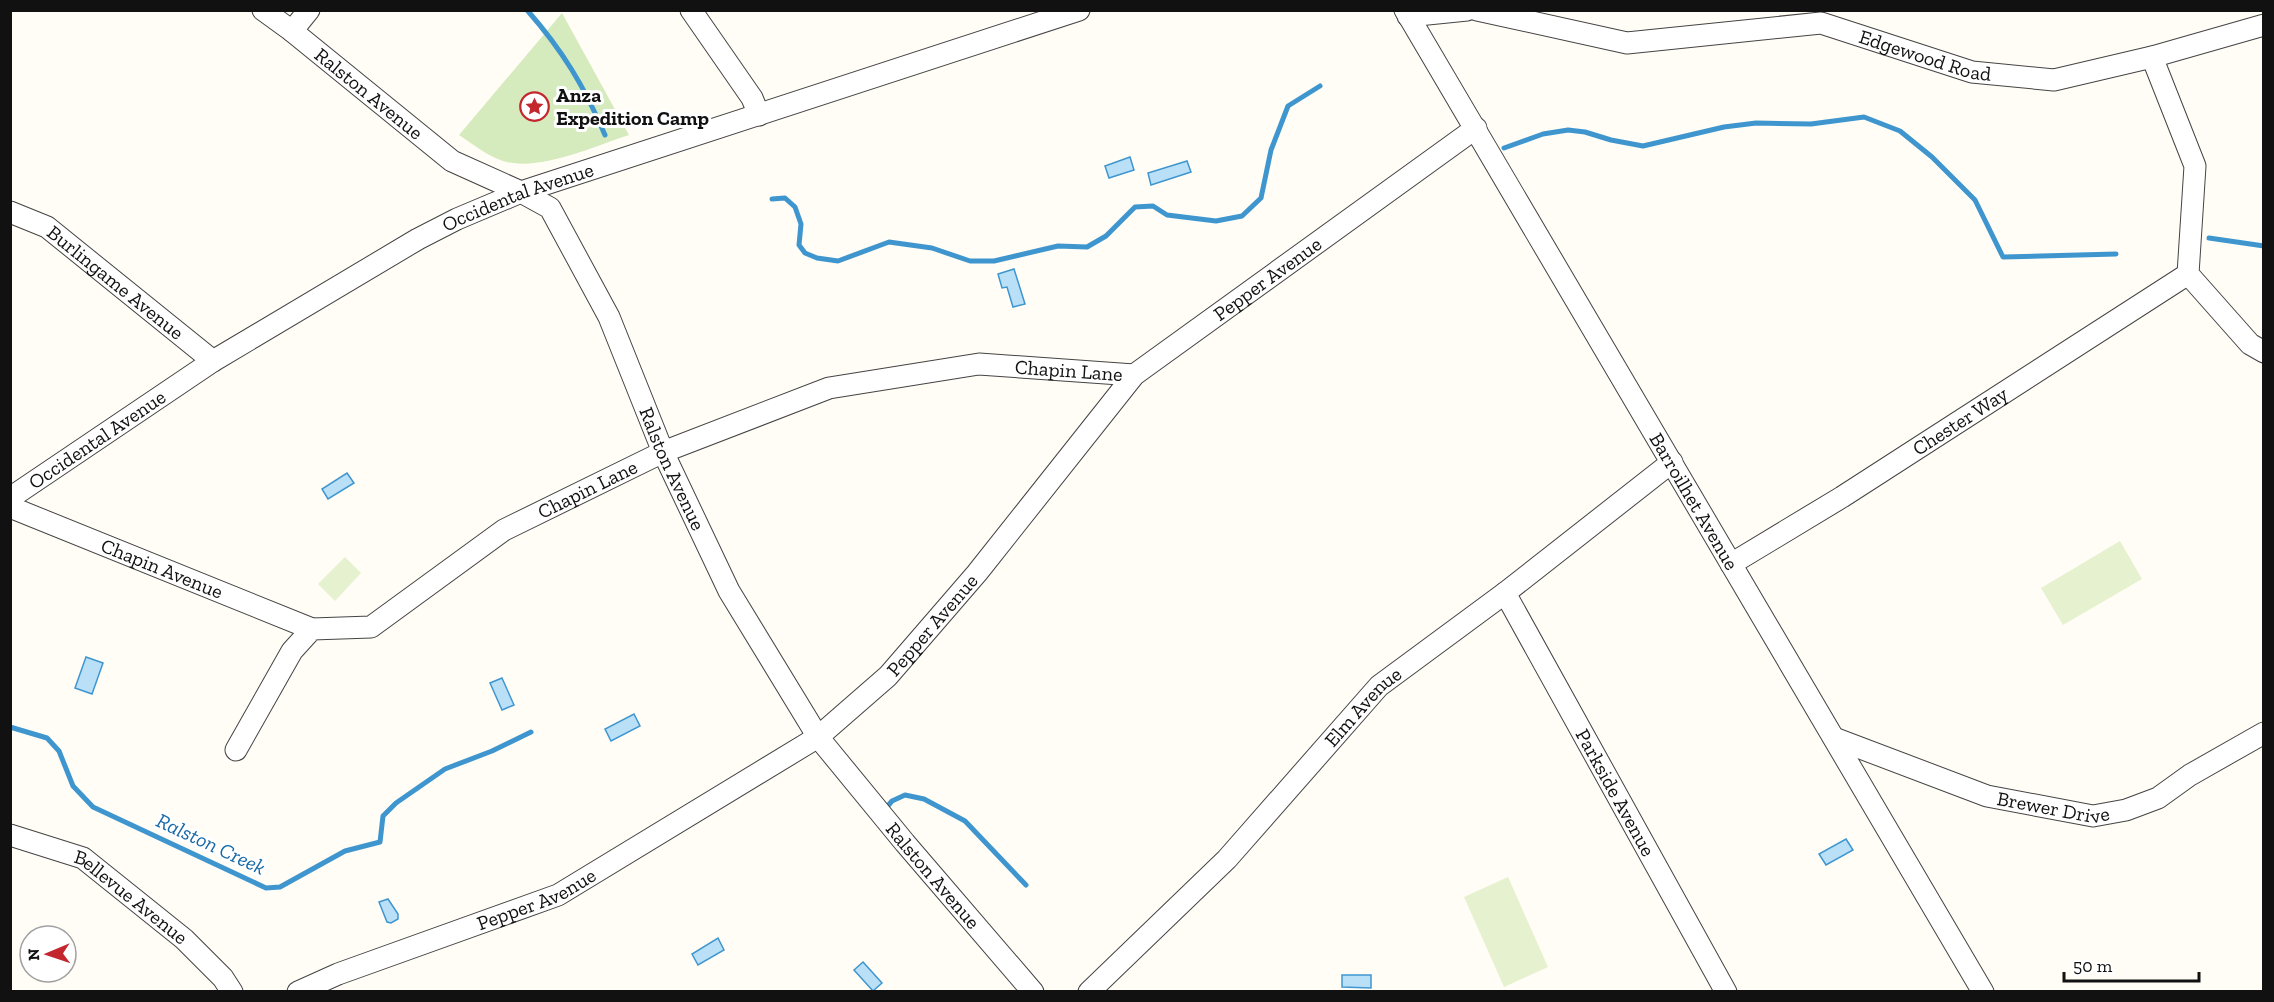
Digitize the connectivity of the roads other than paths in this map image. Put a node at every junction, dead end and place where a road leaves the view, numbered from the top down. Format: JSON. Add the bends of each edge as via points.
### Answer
{"nodes":[{"id":1,"x":263,"y":10,"type":"edge"},
{"id":2,"x":309,"y":10,"type":"edge"},
{"id":3,"x":691,"y":10,"type":"edge"},
{"id":4,"x":1079,"y":10,"type":"edge"},
{"id":5,"x":1467,"y":10,"type":"edge"},
{"id":6,"x":1477,"y":10,"type":"edge"},
{"id":7,"x":1407,"y":13,"type":"edge"},
{"id":8,"x":2264,"y":25,"type":"edge"},
{"id":9,"x":292,"y":31,"type":"junction"},
{"id":10,"x":2152,"y":57,"type":"junction"},
{"id":11,"x":759,"y":115,"type":"junction"},
{"id":12,"x":1476,"y":128,"type":"junction"},
{"id":13,"x":521,"y":192,"type":"junction"},
{"id":14,"x":10,"y":212,"type":"edge"},
{"id":15,"x":2188,"y":274,"type":"junction"},
{"id":16,"x":2264,"y":352,"type":"edge"},
{"id":17,"x":213,"y":362,"type":"junction"},
{"id":18,"x":1134,"y":375,"type":"junction"},
{"id":19,"x":663,"y":452,"type":"junction"},
{"id":20,"x":1672,"y":462,"type":"junction"},
{"id":21,"x":10,"y":498,"type":"edge"},
{"id":22,"x":10,"y":507,"type":"edge"},
{"id":23,"x":1731,"y":564,"type":"junction"},
{"id":24,"x":1505,"y":593,"type":"junction"},
{"id":25,"x":312,"y":629,"type":"junction"},
{"id":26,"x":2264,"y":734,"type":"edge"},
{"id":27,"x":818,"y":737,"type":"junction"},
{"id":28,"x":1834,"y":738,"type":"junction"},
{"id":29,"x":236,"y":750,"type":"dead end"},
{"id":30,"x":10,"y":835,"type":"edge"},
{"id":31,"x":232,"y":992,"type":"edge"},
{"id":32,"x":298,"y":992,"type":"edge"},
{"id":33,"x":1034,"y":992,"type":"edge"},
{"id":34,"x":1089,"y":992,"type":"edge"},
{"id":35,"x":1726,"y":992,"type":"edge"},
{"id":36,"x":1983,"y":992,"type":"edge"}],
"edges":[{"from":1,"to":9,"type":"street","name":"Ralston Avenue"},
{"from":2,"to":9,"type":"street"},
{"from":3,"to":11,"type":"street","via":[[752,98]]},
{"from":4,"to":11,"type":"street","name":"Occidental Avenue"},
{"from":5,"to":7,"type":"street"},
{"from":6,"to":10,"type":"street","name":"Edgewood Road","via":[[1627,43],[1821,22],[1972,72],[2054,80]]},
{"from":7,"to":12,"type":"street","name":"Barroilhet Avenue"},
{"from":8,"to":10,"type":"street","name":"Edgewood Road"},
{"from":9,"to":13,"type":"street","name":"Ralston Avenue","via":[[452,161]]},
{"from":10,"to":15,"type":"street","via":[[2195,166]]},
{"from":11,"to":13,"type":"street","name":"Occidental Avenue"},
{"from":12,"to":18,"type":"street","name":"Pepper Avenue"},
{"from":12,"to":20,"type":"street","name":"Barroilhet Avenue"},
{"from":13,"to":17,"type":"street","name":"Occidental Avenue","via":[[418,239]]},
{"from":13,"to":19,"type":"street","name":"Ralston Avenue","via":[[550,208],[609,317]]},
{"from":14,"to":17,"type":"street","name":"Burlingame Avenue","via":[[47,227]]},
{"from":15,"to":16,"type":"street","via":[[2250,344]]},
{"from":15,"to":23,"type":"street","name":"Chester Way"},
{"from":17,"to":21,"type":"street","name":"Occidental Avenue"},
{"from":18,"to":19,"type":"street","name":"Chapin Lane","via":[[979,364],[829,388]]},
{"from":18,"to":27,"type":"street","name":"Pepper Avenue","via":[[977,573],[888,676]]},
{"from":19,"to":25,"type":"street","name":"Chapin Lane","via":[[504,530],[371,627]]},
{"from":19,"to":27,"type":"street","name":"Ralston Avenue","via":[[729,591]]},
{"from":20,"to":23,"type":"street","name":"Barroilhet Avenue"},
{"from":20,"to":24,"type":"street","name":"Elm Avenue"},
{"from":22,"to":25,"type":"street","name":"Chapin Avenue"},
{"from":23,"to":28,"type":"street","name":"Barroilhet Avenue"},
{"from":24,"to":34,"type":"street","name":"Elm Avenue","via":[[1379,686],[1227,859]]},
{"from":24,"to":35,"type":"street","name":"Parkside Avenue"},
{"from":25,"to":29,"type":"street","via":[[292,651]]},
{"from":26,"to":28,"type":"street","name":"Brewer Drive","via":[[2158,798],[2126,810],[2093,816],[1987,796]]},
{"from":27,"to":32,"type":"street","name":"Pepper Avenue","via":[[558,895]]},
{"from":27,"to":33,"type":"street","name":"Ralston Avenue"},
{"from":28,"to":36,"type":"street","name":"Barroilhet Avenue"},
{"from":30,"to":31,"type":"street","name":"Bellevue Avenue","via":[[83,858],[184,939]]}]}
